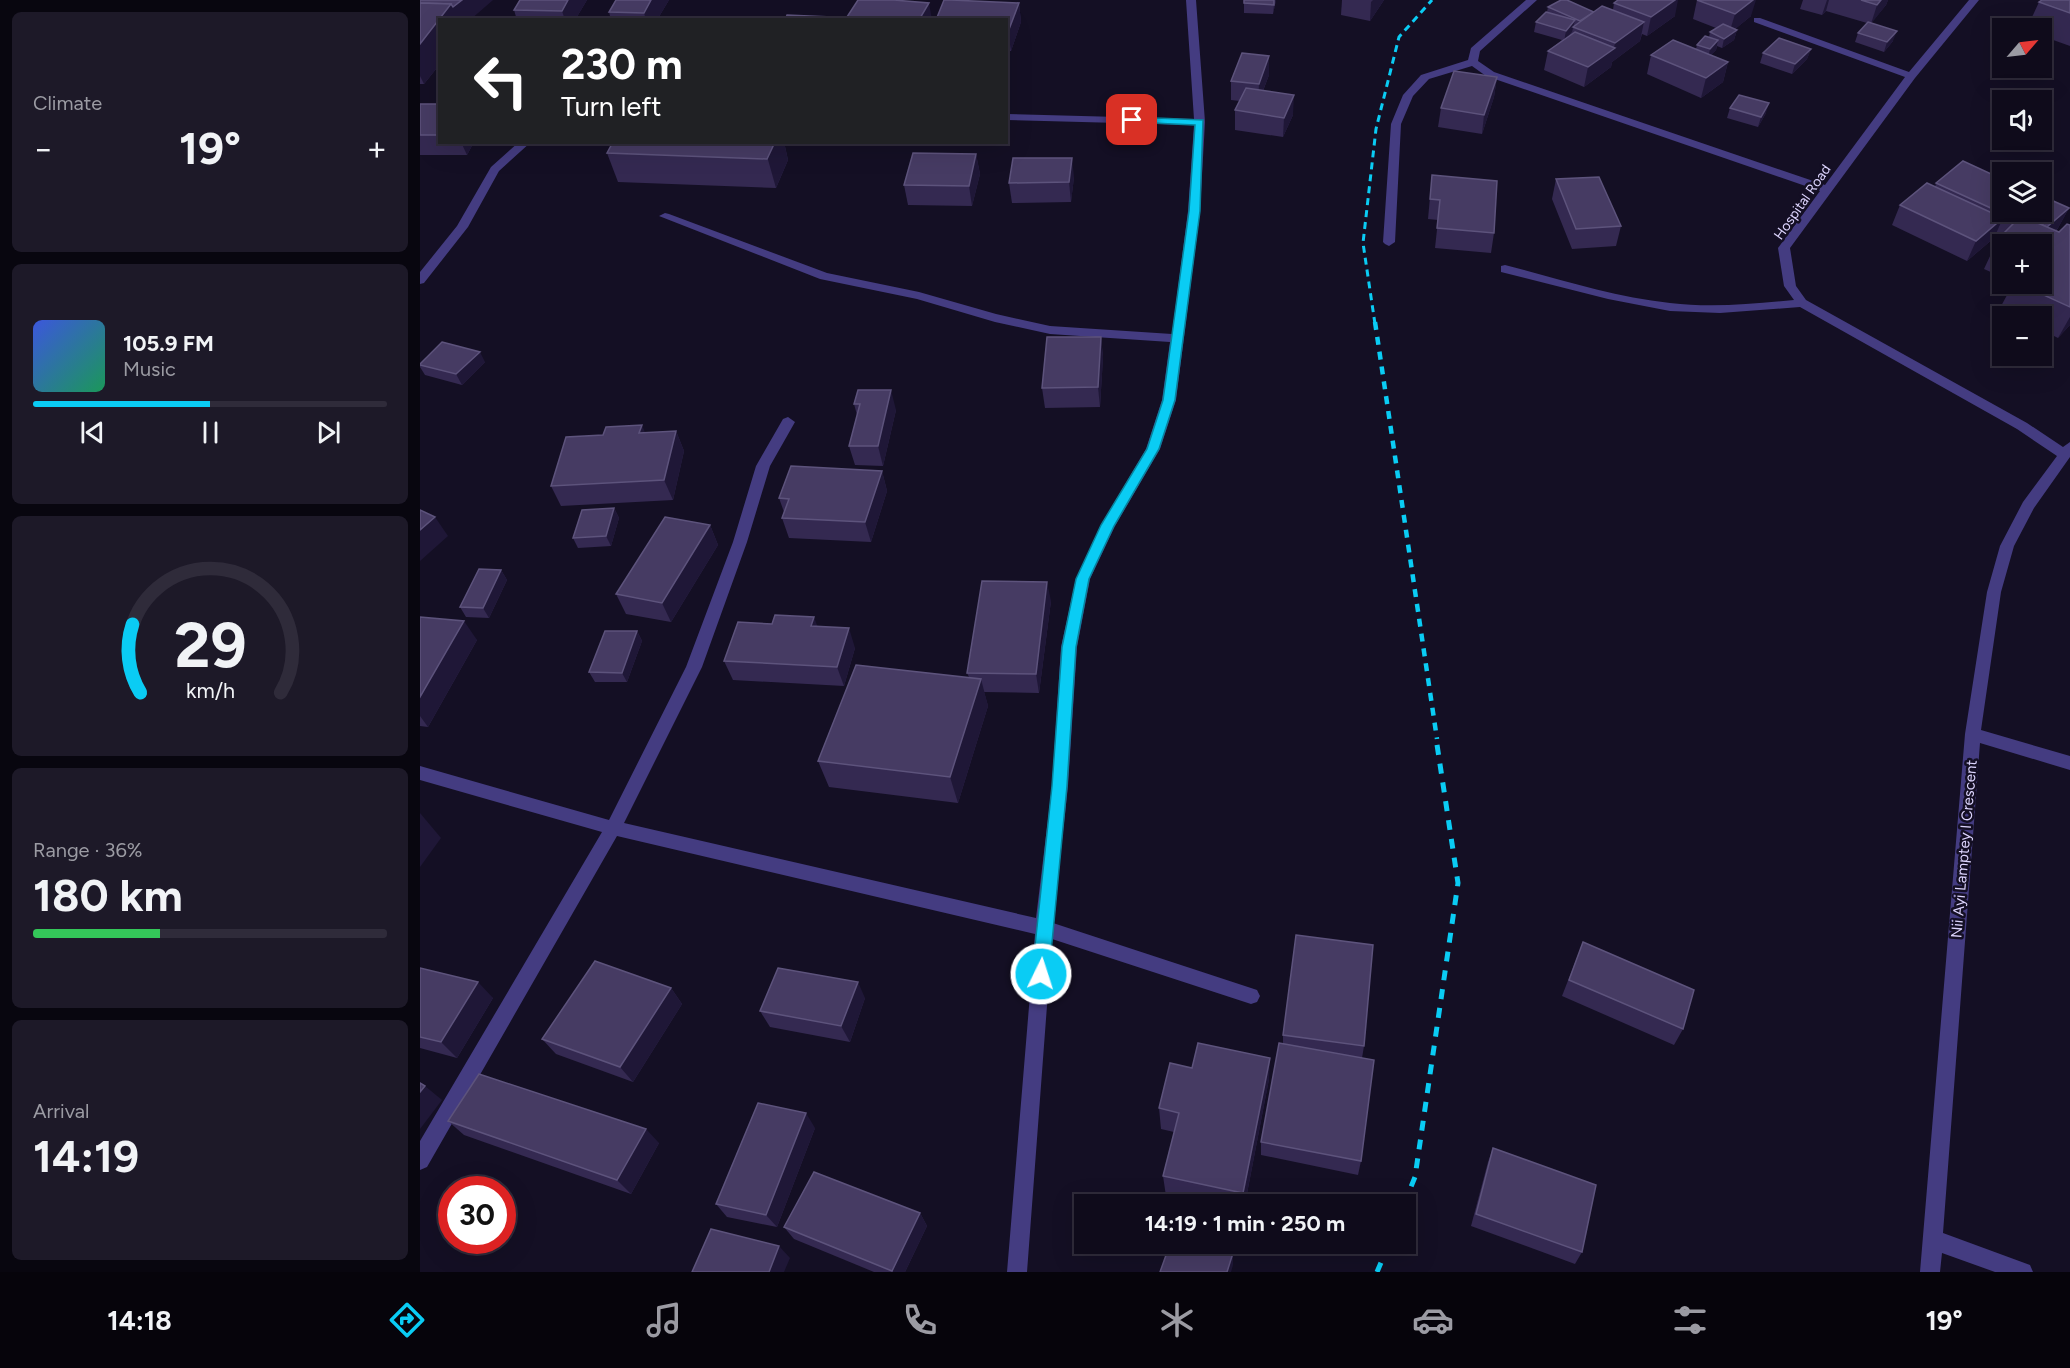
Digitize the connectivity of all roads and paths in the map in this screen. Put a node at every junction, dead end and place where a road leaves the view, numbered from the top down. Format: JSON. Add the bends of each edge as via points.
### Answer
{"nodes":[{"id":1,"x":1191,"y":0,"type":"edge"},
{"id":2,"x":1532,"y":0,"type":"edge"},
{"id":3,"x":1974,"y":0,"type":"edge"},
{"id":4,"x":1757,"y":20,"type":"dead end"},
{"id":5,"x":1473,"y":62,"type":"junction"},
{"id":6,"x":1911,"y":76,"type":"junction"},
{"id":7,"x":1008,"y":117,"type":"edge"},
{"id":8,"x":1200,"y":122,"type":"junction"},
{"id":9,"x":524,"y":144,"type":"edge"},
{"id":10,"x":1828,"y":190,"type":"junction"},
{"id":11,"x":665,"y":216,"type":"dead end"},
{"id":12,"x":1389,"y":242,"type":"dead end"},
{"id":13,"x":1505,"y":269,"type":"dead end"},
{"id":14,"x":420,"y":280,"type":"edge"},
{"id":15,"x":1802,"y":303,"type":"junction"},
{"id":16,"x":1179,"y":338,"type":"junction"},
{"id":17,"x":788,"y":422,"type":"dead end"},
{"id":18,"x":2067,"y":450,"type":"edge"},
{"id":19,"x":1973,"y":734,"type":"junction"},
{"id":20,"x":2070,"y":763,"type":"edge"},
{"id":21,"x":420,"y":773,"type":"edge"},
{"id":22,"x":613,"y":828,"type":"junction"},
{"id":23,"x":1044,"y":927,"type":"junction"},
{"id":24,"x":1251,"y":996,"type":"dead end"},
{"id":25,"x":420,"y":1160,"type":"edge"},
{"id":26,"x":1932,"y":1239,"type":"junction"},
{"id":27,"x":1017,"y":1272,"type":"edge"},
{"id":28,"x":1930,"y":1272,"type":"edge"},
{"id":29,"x":2023,"y":1272,"type":"edge"}],
"edges":[{"from":1,"to":8,"type":"street"},
{"from":2,"to":5,"type":"street","via":[[1475,50]]},
{"from":3,"to":6,"type":"street","name":"Hospital Road"},
{"from":4,"to":6,"type":"street"},
{"from":5,"to":10,"type":"street","via":[[1490,74]]},
{"from":5,"to":12,"type":"street","via":[[1425,77],[1408,95],[1396,124]]},
{"from":6,"to":10,"type":"street","name":"Hospital Road"},
{"from":7,"to":8,"type":"street"},
{"from":8,"to":16,"type":"street"},
{"from":9,"to":14,"type":"street","via":[[495,169],[462,227]]},
{"from":10,"to":15,"type":"street","name":"Hospital Road","via":[[1784,248],[1790,286]]},
{"from":11,"to":16,"type":"street","via":[[824,276],[919,296],[995,318],[1050,330]]},
{"from":13,"to":15,"type":"street","via":[[1671,307],[1732,310]]},
{"from":15,"to":18,"type":"street"},
{"from":16,"to":23,"type":"street","via":[[1169,400],[1153,449],[1108,525],[1083,579],[1069,647],[1060,786]]},
{"from":17,"to":22,"type":"street","via":[[763,466],[740,543],[694,667]]},
{"from":18,"to":19,"type":"street","name":"Nii Ayi Lamptey I Crescent","via":[[2028,506],[2007,546],[1994,592]]},
{"from":19,"to":20,"type":"street"},
{"from":19,"to":26,"type":"street","name":"Nii Ayi Lamptey I Crescent"},
{"from":21,"to":22,"type":"street"},
{"from":22,"to":23,"type":"street"},
{"from":22,"to":25,"type":"street"},
{"from":23,"to":24,"type":"street"},
{"from":23,"to":27,"type":"street"},
{"from":26,"to":28,"type":"street","name":"Nii Ayi Lamptey I Crescent"},
{"from":26,"to":29,"type":"street"}]}
